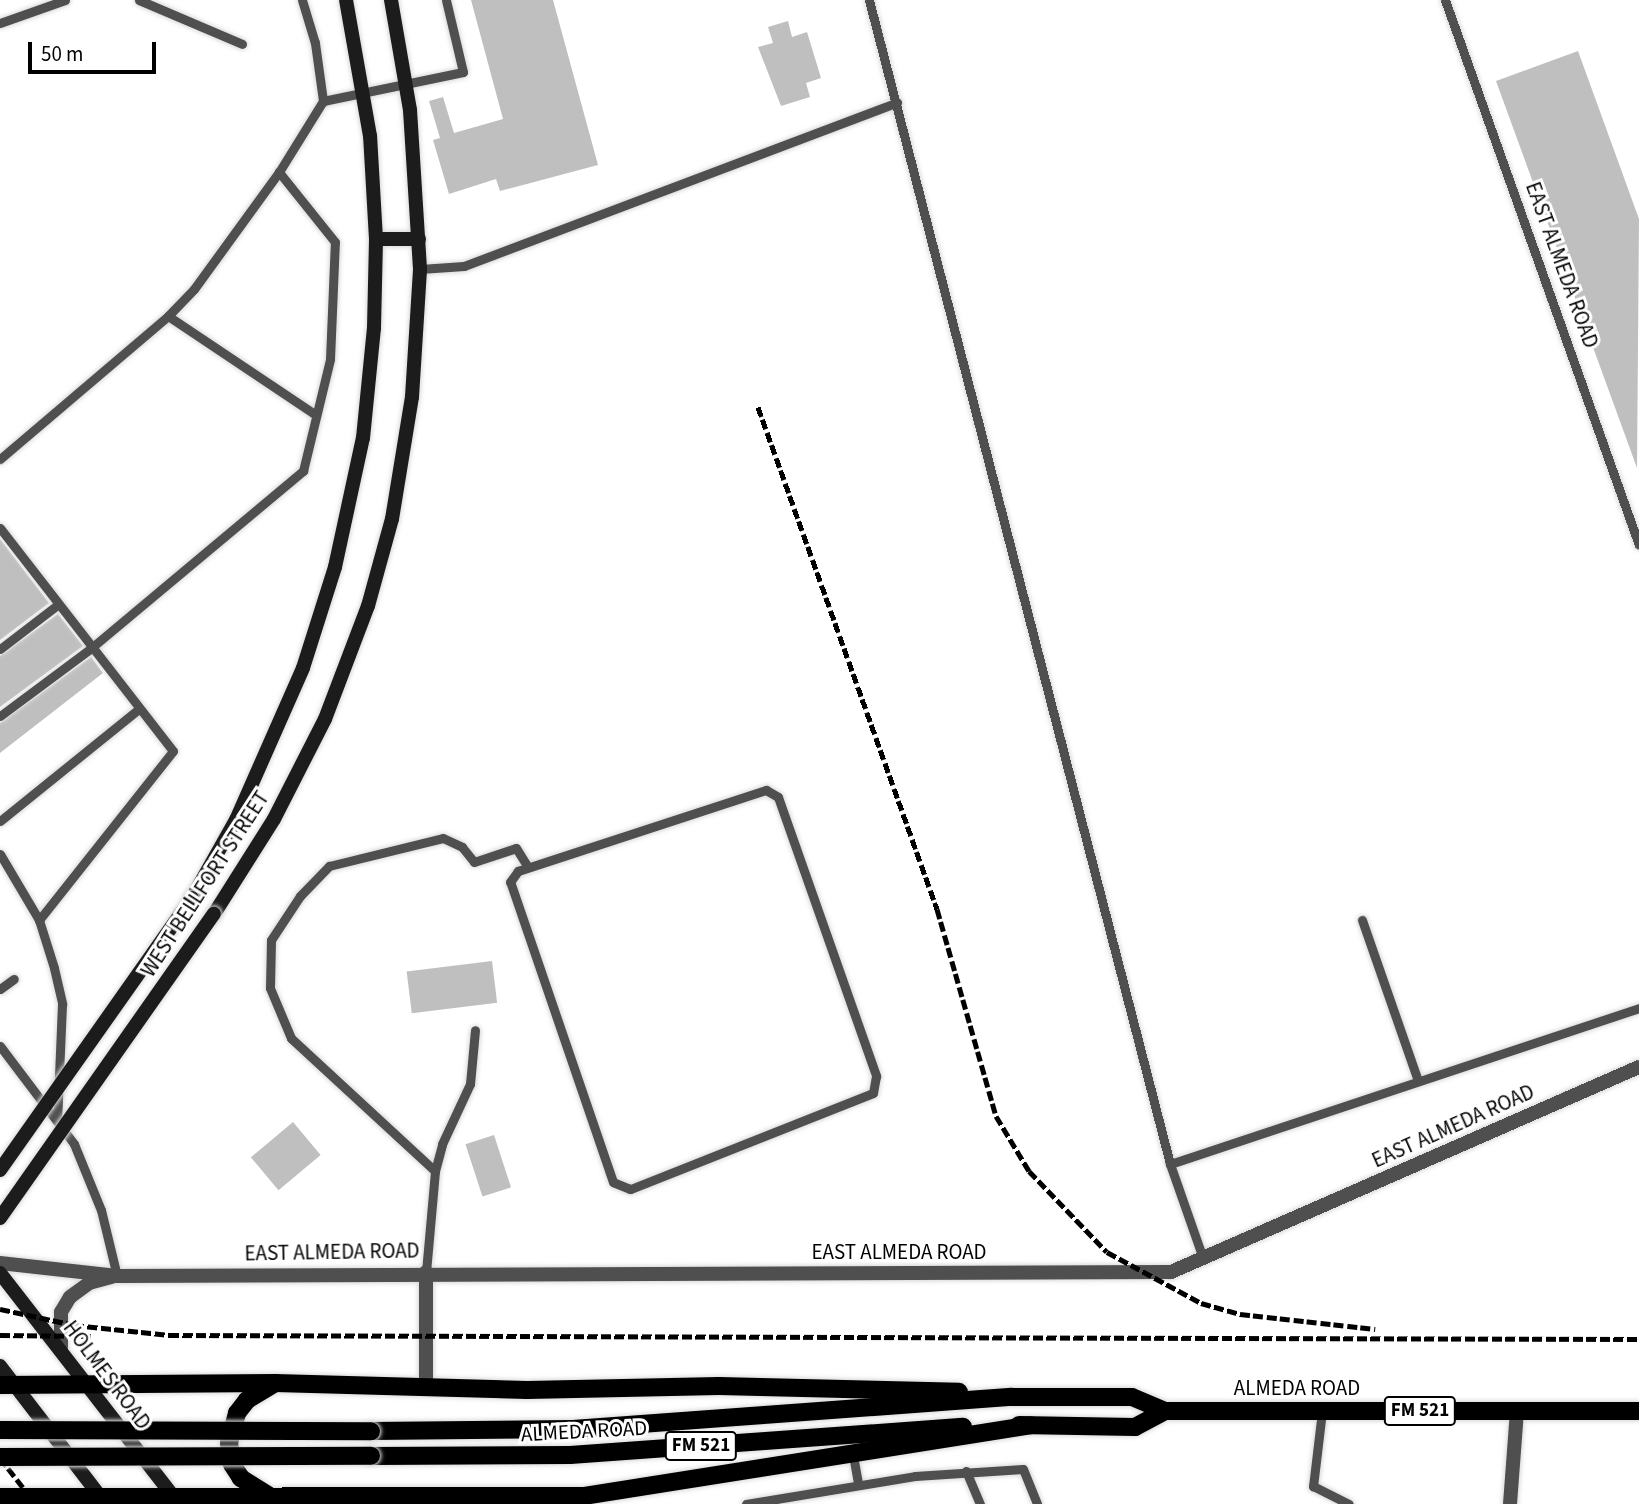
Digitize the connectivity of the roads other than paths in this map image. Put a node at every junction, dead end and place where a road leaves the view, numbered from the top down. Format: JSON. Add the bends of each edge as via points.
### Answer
{"nodes":[{"id":1,"x":65,"y":0,"type":"edge"},
{"id":2,"x":139,"y":0,"type":"edge"},
{"id":3,"x":302,"y":0,"type":"edge"},
{"id":4,"x":346,"y":0,"type":"edge"},
{"id":5,"x":391,"y":0,"type":"edge"},
{"id":6,"x":446,"y":0,"type":"edge"},
{"id":7,"x":869,"y":0,"type":"edge"},
{"id":8,"x":1445,"y":0,"type":"edge"},
{"id":9,"x":0,"y":23,"type":"edge"},
{"id":10,"x":242,"y":44,"type":"dead end"},
{"id":11,"x":407,"y":87,"type":"junction"},
{"id":12,"x":364,"y":95,"type":"junction"},
{"id":13,"x":323,"y":101,"type":"junction"},
{"id":14,"x":897,"y":103,"type":"junction"},
{"id":15,"x":279,"y":172,"type":"junction"},
{"id":16,"x":376,"y":239,"type":"junction"},
{"id":17,"x":419,"y":239,"type":"junction"},
{"id":18,"x":420,"y":269,"type":"junction"},
{"id":19,"x":168,"y":316,"type":"junction"},
{"id":20,"x":316,"y":415,"type":"junction"},
{"id":21,"x":0,"y":460,"type":"edge"},
{"id":22,"x":0,"y":528,"type":"edge"},
{"id":23,"x":1639,"y":545,"type":"edge"},
{"id":24,"x":56,"y":606,"type":"junction"},
{"id":25,"x":0,"y":649,"type":"edge"},
{"id":26,"x":90,"y":649,"type":"junction"},
{"id":27,"x":139,"y":709,"type":"junction"},
{"id":28,"x":0,"y":716,"type":"edge"},
{"id":29,"x":0,"y":821,"type":"edge"},
{"id":30,"x":0,"y":854,"type":"edge"},
{"id":31,"x":528,"y":867,"type":"junction"},
{"id":32,"x":39,"y":919,"type":"junction"},
{"id":33,"x":1362,"y":920,"type":"dead end"},
{"id":34,"x":14,"y":979,"type":"dead end"},
{"id":35,"x":0,"y":989,"type":"edge"},
{"id":36,"x":1639,"y":1008,"type":"edge"},
{"id":37,"x":475,"y":1030,"type":"dead end"},
{"id":38,"x":0,"y":1046,"type":"edge"},
{"id":39,"x":1639,"y":1067,"type":"edge"},
{"id":40,"x":1418,"y":1081,"type":"junction"},
{"id":41,"x":57,"y":1121,"type":"junction"},
{"id":42,"x":1170,"y":1164,"type":"junction"},
{"id":43,"x":0,"y":1170,"type":"edge"},
{"id":44,"x":435,"y":1171,"type":"junction"},
{"id":45,"x":0,"y":1218,"type":"edge"},
{"id":46,"x":1203,"y":1258,"type":"junction"},
{"id":47,"x":0,"y":1263,"type":"edge"},
{"id":48,"x":426,"y":1272,"type":"junction"},
{"id":49,"x":0,"y":1273,"type":"edge"},
{"id":50,"x":117,"y":1276,"type":"junction"},
{"id":51,"x":61,"y":1347,"type":"junction"},
{"id":52,"x":0,"y":1366,"type":"edge"},
{"id":53,"x":275,"y":1383,"type":"junction"},
{"id":54,"x":8,"y":1385,"type":"edge"},
{"id":55,"x":85,"y":1385,"type":"junction"},
{"id":56,"x":426,"y":1387,"type":"junction"},
{"id":57,"x":1012,"y":1397,"type":"junction"},
{"id":58,"x":1166,"y":1411,"type":"junction"},
{"id":59,"x":1322,"y":1411,"type":"junction"},
{"id":60,"x":1517,"y":1411,"type":"junction"},
{"id":61,"x":1639,"y":1411,"type":"edge"},
{"id":62,"x":1030,"y":1425,"type":"junction"},
{"id":63,"x":0,"y":1430,"type":"edge"},
{"id":64,"x":853,"y":1455,"type":"junction"},
{"id":65,"x":0,"y":1457,"type":"edge"},
{"id":66,"x":966,"y":1471,"type":"junction"},
{"id":67,"x":858,"y":1483,"type":"junction"},
{"id":68,"x":0,"y":1497,"type":"edge"},
{"id":69,"x":104,"y":1500,"type":"edge"},
{"id":70,"x":177,"y":1500,"type":"edge"},
{"id":71,"x":263,"y":1500,"type":"edge"},
{"id":72,"x":549,"y":1501,"type":"edge"},
{"id":73,"x":758,"y":1503,"type":"edge"},
{"id":74,"x":746,"y":1504,"type":"edge"},
{"id":75,"x":980,"y":1504,"type":"edge"},
{"id":76,"x":1037,"y":1504,"type":"edge"},
{"id":77,"x":1349,"y":1504,"type":"edge"},
{"id":78,"x":1510,"y":1504,"type":"edge"}],
"edges":[{"from":1,"to":9,"type":"lane"},
{"from":2,"to":10,"type":"lane"},
{"from":3,"to":13,"type":"lane","via":[[315,43]]},
{"from":4,"to":12,"type":"main road","name":"WEST BELLFORT STREET"},
{"from":5,"to":11,"type":"main road","name":"WEST BELLFORT STREET"},
{"from":6,"to":11,"type":"lane","via":[[463,72]]},
{"from":7,"to":14,"type":"lane"},
{"from":8,"to":23,"type":"lane","name":"EAST ALMEDA ROAD"},
{"from":11,"to":12,"type":"lane"},
{"from":11,"to":17,"type":"main road","name":"WEST BELLFORT STREET"},
{"from":12,"to":13,"type":"lane"},
{"from":12,"to":16,"type":"main road","name":"WEST BELLFORT STREET"},
{"from":13,"to":15,"type":"lane"},
{"from":14,"to":18,"type":"lane","via":[[464,266]]},
{"from":14,"to":42,"type":"lane"},
{"from":15,"to":19,"type":"lane","via":[[194,289]]},
{"from":15,"to":20,"type":"lane","via":[[335,242],[330,359]]},
{"from":16,"to":17,"type":"main road"},
{"from":16,"to":43,"type":"main road","name":"WEST BELLFORT STREET","bridge":true,"via":[[373,340],[363,438],[331,579],[275,738],[236,820],[191,898]]},
{"from":17,"to":18,"type":"main road","name":"WEST BELLFORT STREET"},
{"from":18,"to":45,"type":"main road","name":"WEST BELLFORT STREET","bridge":true,"via":[[407,435],[385,549],[325,719],[296,778],[214,914]]},
{"from":19,"to":20,"type":"lane"},
{"from":19,"to":21,"type":"lane"},
{"from":20,"to":26,"type":"lane","via":[[303,471]]},
{"from":22,"to":24,"type":"lane"},
{"from":24,"to":25,"type":"lane"},
{"from":24,"to":26,"type":"lane"},
{"from":26,"to":27,"type":"lane"},
{"from":26,"to":28,"type":"lane"},
{"from":27,"to":29,"type":"lane"},
{"from":27,"to":32,"type":"lane","via":[[173,751]]},
{"from":30,"to":32,"type":"lane"},
{"from":31,"to":31,"type":"lane","via":[[766,790],[778,797],[877,1076],[873,1093],[630,1189],[613,1182],[510,882]]},
{"from":31,"to":44,"type":"lane","via":[[516,848],[474,862],[462,847],[443,838],[329,866],[300,896],[271,940],[270,988],[290,1038]]},
{"from":32,"to":41,"type":"lane","via":[[62,1004]]},
{"from":33,"to":40,"type":"lane"},
{"from":34,"to":35,"type":"lane"},
{"from":36,"to":40,"type":"lane"},
{"from":37,"to":44,"type":"lane","via":[[470,1084],[442,1144]]},
{"from":38,"to":41,"type":"lane"},
{"from":39,"to":46,"type":"street","name":"EAST ALMEDA ROAD"},
{"from":40,"to":42,"type":"lane"},
{"from":41,"to":50,"type":"lane","via":[[74,1144],[101,1210]]},
{"from":42,"to":46,"type":"lane"},
{"from":44,"to":48,"type":"lane"},
{"from":46,"to":48,"type":"street","name":"EAST ALMEDA ROAD","via":[[1171,1272],[1142,1274]]},
{"from":47,"to":50,"type":"street","name":"EAST ALMEDA ROAD"},
{"from":48,"to":50,"type":"street","name":"EAST ALMEDA ROAD"},
{"from":48,"to":56,"type":"street"},
{"from":49,"to":51,"type":"main road","name":"HOLMES ROAD"},
{"from":50,"to":51,"type":"street","name":"EAST ALMEDA ROAD","via":[[89,1283],[70,1297],[61,1312]]},
{"from":51,"to":55,"type":"main road","name":"HOLMES ROAD"},
{"from":52,"to":54,"type":"main road"},
{"from":53,"to":55,"type":"main road"},
{"from":53,"to":56,"type":"main road"},
{"from":53,"to":71,"type":"main road","via":[[237,1413],[229,1443],[232,1464]]},
{"from":54,"to":55,"type":"main road"},
{"from":54,"to":69,"type":"main road"},
{"from":55,"to":70,"type":"main road","name":"HOLMES ROAD"},
{"from":56,"to":57,"type":"main road","via":[[527,1391],[910,1388]]},
{"from":57,"to":58,"type":"main road","name":"ALMEDA ROAD","number":"FM 521","via":[[1132,1397]]},
{"from":57,"to":63,"type":"main road","name":"ALMEDA ROAD","number":"FM 521","bridge":true,"via":[[573,1429]]},
{"from":58,"to":59,"type":"main road","name":"ALMEDA ROAD","number":"FM 521"},
{"from":58,"to":62,"type":"main road","name":"ALMEDA ROAD","number":"FM 521","via":[[1135,1427]]},
{"from":59,"to":60,"type":"main road","name":"ALMEDA ROAD","number":"FM 521"},
{"from":59,"to":77,"type":"lane","via":[[1313,1486]]},
{"from":60,"to":61,"type":"main road","name":"ALMEDA ROAD","number":"FM 521"},
{"from":60,"to":78,"type":"street"},
{"from":62,"to":64,"type":"main road"},
{"from":62,"to":65,"type":"main road","name":"ALMEDA ROAD","number":"FM 521","bridge":true,"via":[[570,1455]]},
{"from":64,"to":67,"type":"lane"},
{"from":64,"to":72,"type":"main road","via":[[646,1490]]},
{"from":66,"to":67,"type":"lane"},
{"from":66,"to":75,"type":"lane"},
{"from":66,"to":76,"type":"lane","via":[[1023,1469]]},
{"from":67,"to":73,"type":"lane"},
{"from":68,"to":69,"type":"main road"},
{"from":69,"to":70,"type":"main road"},
{"from":70,"to":71,"type":"main road"},
{"from":71,"to":72,"type":"main road"},
{"from":73,"to":74,"type":"lane"}]}
